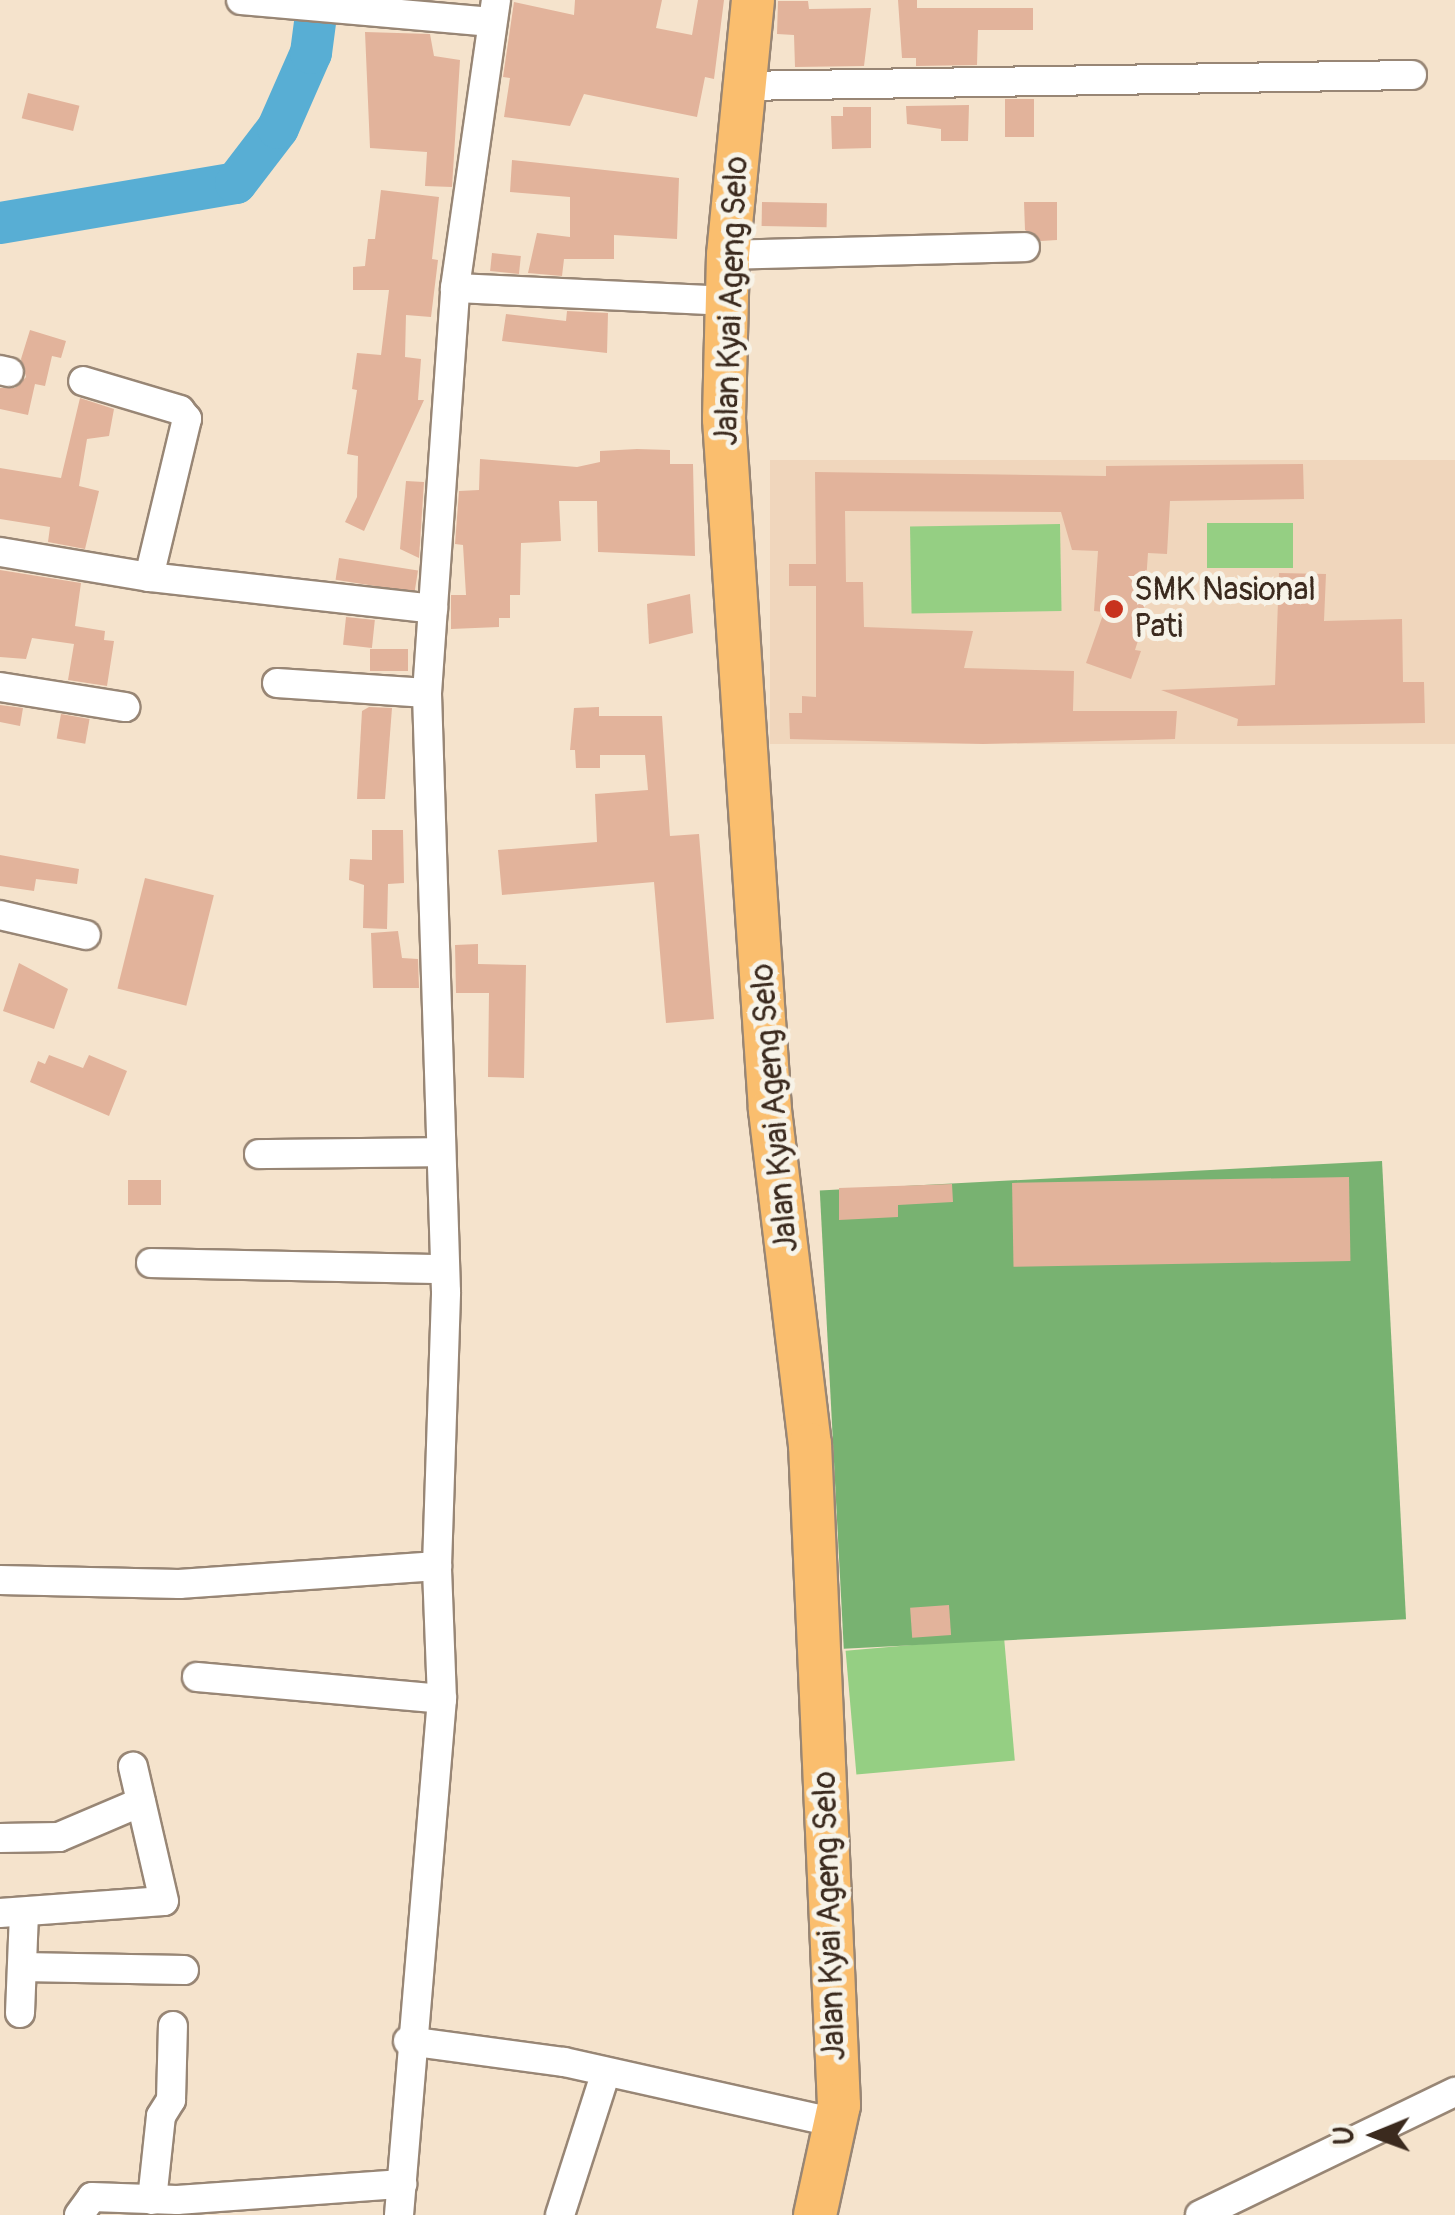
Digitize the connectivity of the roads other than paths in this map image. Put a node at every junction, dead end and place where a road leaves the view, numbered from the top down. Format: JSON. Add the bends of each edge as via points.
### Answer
{"nodes":[{"id":1,"x":241,"y":0,"type":"edge"},
{"id":2,"x":753,"y":0,"type":"edge"},
{"id":3,"x":295,"y":4,"type":"edge"},
{"id":4,"x":493,"y":11,"type":"edge"},
{"id":5,"x":1412,"y":75,"type":"dead end"},
{"id":6,"x":741,"y":86,"type":"junction"},
{"id":7,"x":1026,"y":247,"type":"dead end"},
{"id":8,"x":728,"y":255,"type":"junction"},
{"id":9,"x":456,"y":288,"type":"junction"},
{"id":10,"x":726,"y":301,"type":"junction"},
{"id":11,"x":84,"y":381,"type":"dead end"},
{"id":12,"x":0,"y":552,"type":"edge"},
{"id":13,"x":149,"y":577,"type":"junction"},
{"id":14,"x":434,"y":609,"type":"junction"},
{"id":15,"x":277,"y":682,"type":"dead end"},
{"id":16,"x":0,"y":687,"type":"edge"},
{"id":17,"x":427,"y":693,"type":"junction"},
{"id":18,"x":125,"y":707,"type":"dead end"},
{"id":19,"x":0,"y":915,"type":"edge"},
{"id":20,"x":86,"y":935,"type":"dead end"},
{"id":21,"x":440,"y":1152,"type":"junction"},
{"id":22,"x":259,"y":1154,"type":"dead end"},
{"id":23,"x":151,"y":1262,"type":"dead end"},
{"id":24,"x":444,"y":1269,"type":"junction"},
{"id":25,"x":438,"y":1566,"type":"junction"},
{"id":26,"x":0,"y":1580,"type":"edge"},
{"id":27,"x":197,"y":1677,"type":"dead end"},
{"id":28,"x":442,"y":1699,"type":"junction"},
{"id":29,"x":132,"y":1767,"type":"dead end"},
{"id":30,"x":141,"y":1802,"type":"junction"},
{"id":31,"x":0,"y":1838,"type":"edge"},
{"id":32,"x":12,"y":1912,"type":"edge"},
{"id":33,"x":22,"y":1967,"type":"junction"},
{"id":34,"x":184,"y":1970,"type":"dead end"},
{"id":35,"x":20,"y":2013,"type":"dead end"},
{"id":36,"x":173,"y":2026,"type":"dead end"},
{"id":37,"x":408,"y":2041,"type":"junction"},
{"id":38,"x":606,"y":2072,"type":"junction"},
{"id":39,"x":1455,"y":2092,"type":"edge"},
{"id":40,"x":837,"y":2123,"type":"junction"},
{"id":41,"x":402,"y":2184,"type":"junction"},
{"id":42,"x":152,"y":2200,"type":"junction"},
{"id":43,"x":79,"y":2215,"type":"edge"},
{"id":44,"x":398,"y":2215,"type":"edge"},
{"id":45,"x":560,"y":2215,"type":"edge"},
{"id":46,"x":816,"y":2215,"type":"edge"},
{"id":47,"x":1200,"y":2215,"type":"edge"}],
"edges":[{"from":1,"to":3,"type":"street"},
{"from":2,"to":6,"type":"main road","name":"Jalan Kyai Ageng Selo"},
{"from":3,"to":4,"type":"street"},
{"from":4,"to":9,"type":"street"},
{"from":5,"to":6,"type":"street"},
{"from":6,"to":8,"type":"main road","name":"Jalan Kyai Ageng Selo"},
{"from":7,"to":8,"type":"street"},
{"from":8,"to":10,"type":"main road","name":"Jalan Kyai Ageng Selo"},
{"from":9,"to":10,"type":"street"},
{"from":9,"to":14,"type":"street"},
{"from":10,"to":40,"type":"main road","name":"Jalan Kyai Ageng Selo","via":[[724,420],[770,1110],[810,1444]]},
{"from":11,"to":13,"type":"street","via":[[180,410],[187,419]]},
{"from":12,"to":13,"type":"street"},
{"from":13,"to":14,"type":"street"},
{"from":14,"to":17,"type":"street"},
{"from":15,"to":17,"type":"street"},
{"from":16,"to":18,"type":"street"},
{"from":17,"to":21,"type":"street"},
{"from":19,"to":20,"type":"street"},
{"from":21,"to":22,"type":"street"},
{"from":21,"to":24,"type":"street"},
{"from":23,"to":24,"type":"street"},
{"from":24,"to":25,"type":"street"},
{"from":25,"to":26,"type":"street","via":[[168,1584]]},
{"from":25,"to":28,"type":"street"},
{"from":27,"to":28,"type":"street"},
{"from":28,"to":37,"type":"street"},
{"from":29,"to":30,"type":"street"},
{"from":30,"to":31,"type":"street","via":[[59,1837]]},
{"from":30,"to":32,"type":"street","via":[[164,1900]]},
{"from":32,"to":33,"type":"street"},
{"from":33,"to":34,"type":"street"},
{"from":33,"to":35,"type":"street"},
{"from":36,"to":42,"type":"street","via":[[171,2100],[160,2116]]},
{"from":37,"to":38,"type":"street"},
{"from":37,"to":41,"type":"street"},
{"from":38,"to":40,"type":"street"},
{"from":38,"to":45,"type":"street"},
{"from":39,"to":47,"type":"street"},
{"from":40,"to":46,"type":"main road","name":"Jalan Kyai Ageng Selo"},
{"from":41,"to":42,"type":"street"},
{"from":41,"to":44,"type":"street"},
{"from":42,"to":43,"type":"street","via":[[92,2197]]}]}
